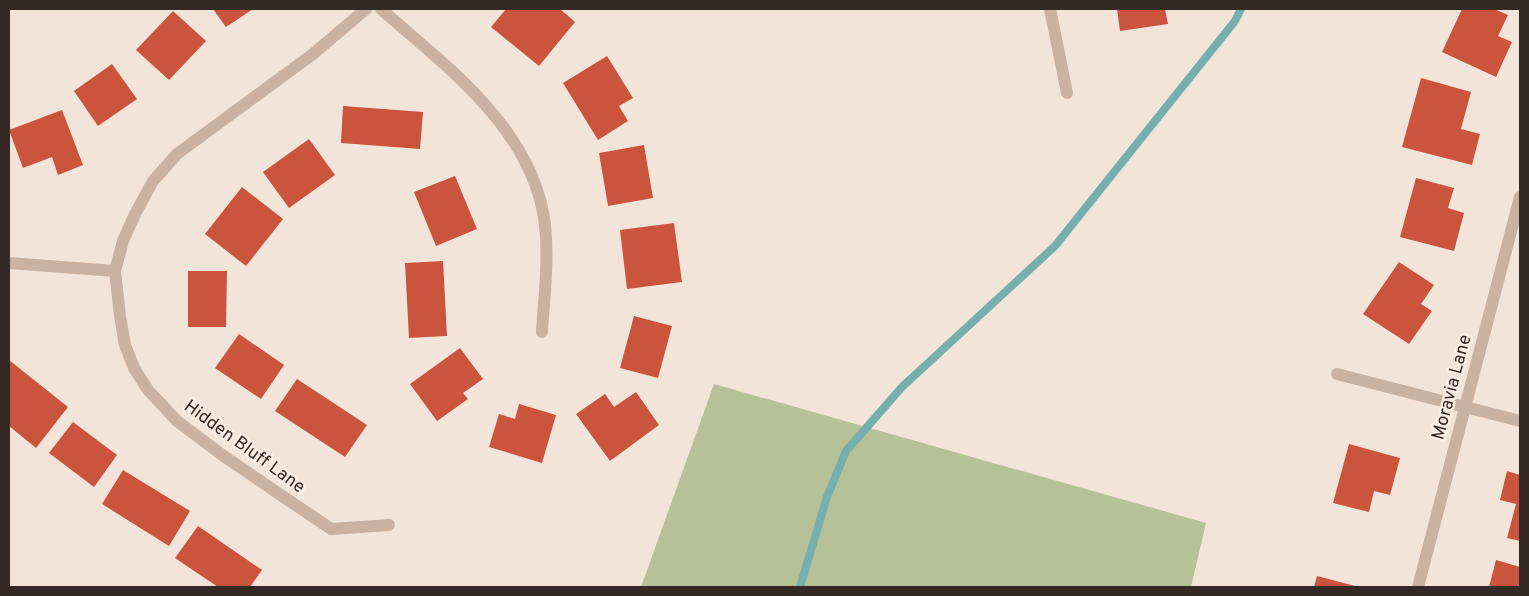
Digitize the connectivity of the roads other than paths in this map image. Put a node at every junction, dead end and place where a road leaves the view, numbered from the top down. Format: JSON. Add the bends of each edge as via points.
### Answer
{"nodes":[{"id":1,"x":366,"y":9,"type":"edge"},
{"id":2,"x":381,"y":9,"type":"edge"},
{"id":3,"x":1050,"y":9,"type":"edge"},
{"id":4,"x":1067,"y":93,"type":"dead end"},
{"id":5,"x":1520,"y":197,"type":"edge"},
{"id":6,"x":9,"y":262,"type":"edge"},
{"id":7,"x":115,"y":270,"type":"junction"},
{"id":8,"x":542,"y":332,"type":"dead end"},
{"id":9,"x":1337,"y":374,"type":"dead end"},
{"id":10,"x":1464,"y":407,"type":"junction"},
{"id":11,"x":1520,"y":421,"type":"edge"},
{"id":12,"x":389,"y":525,"type":"dead end"},
{"id":13,"x":1418,"y":587,"type":"edge"}],
"edges":[{"from":1,"to":7,"type":"street","name":"Hidden Bluff Lane","via":[[312,54],[177,154],[153,181],[135,214]]},
{"from":2,"to":8,"type":"street","via":[[490,108],[520,152],[538,191],[545,224],[547,256]]},
{"from":3,"to":4,"type":"street"},
{"from":5,"to":10,"type":"street","name":"Moravia Lane"},
{"from":6,"to":7,"type":"street"},
{"from":7,"to":12,"type":"street","name":"Hidden Bluff Lane","via":[[124,338],[134,368],[148,390],[177,421],[331,529]]},
{"from":9,"to":10,"type":"street"},
{"from":10,"to":11,"type":"street"},
{"from":10,"to":13,"type":"street","name":"Moravia Lane"}]}
